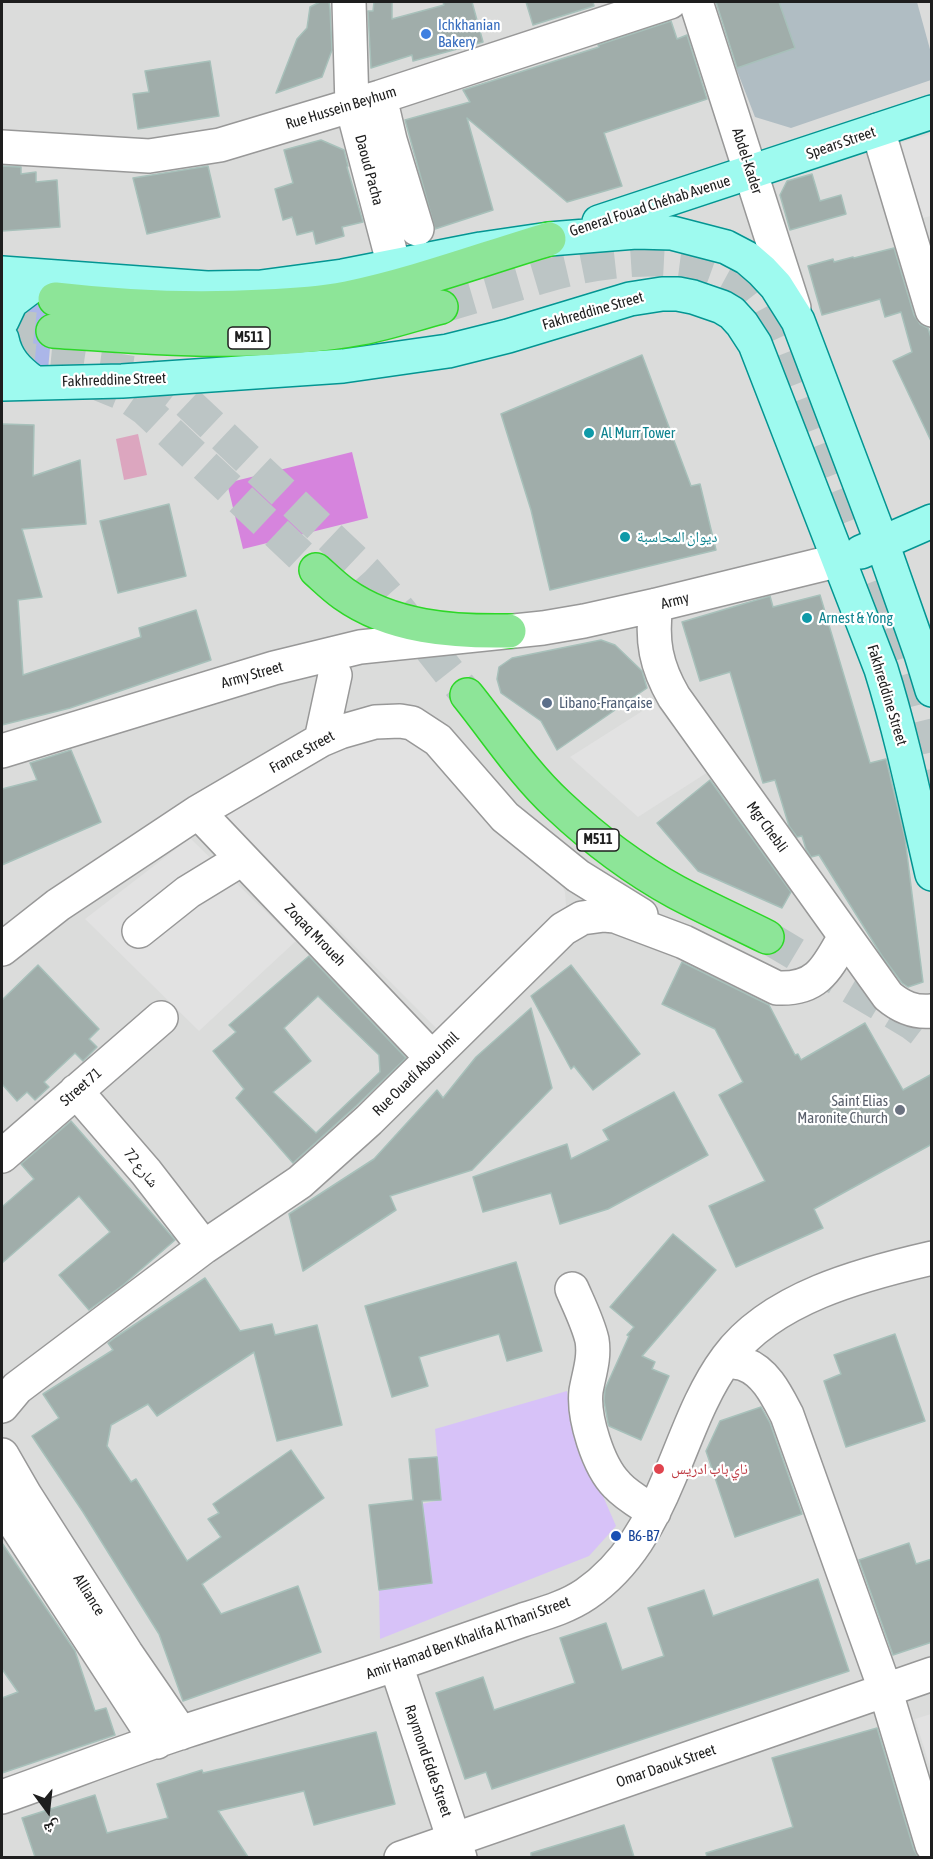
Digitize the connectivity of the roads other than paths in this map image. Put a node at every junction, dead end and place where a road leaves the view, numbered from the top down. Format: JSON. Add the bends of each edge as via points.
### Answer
{"nodes":[{"id":1,"x":349,"y":2,"type":"edge"},
{"id":2,"x":670,"y":2,"type":"edge"},
{"id":3,"x":696,"y":2,"type":"edge"},
{"id":4,"x":366,"y":102,"type":"junction"},
{"id":5,"x":932,"y":112,"type":"edge"},
{"id":6,"x":878,"y":130,"type":"junction"},
{"id":7,"x":2,"y":147,"type":"edge"},
{"id":8,"x":377,"y":149,"type":"junction"},
{"id":9,"x":751,"y":173,"type":"junction"},
{"id":10,"x":417,"y":229,"type":"dead end"},
{"id":11,"x":549,"y":239,"type":"junction"},
{"id":12,"x":394,"y":266,"type":"junction"},
{"id":13,"x":2,"y":273,"type":"edge"},
{"id":14,"x":50,"y":288,"type":"junction"},
{"id":15,"x":441,"y":307,"type":"tunnel mouth"},
{"id":16,"x":932,"y":309,"type":"edge"},
{"id":17,"x":2,"y":321,"type":"edge"},
{"id":18,"x":798,"y":321,"type":"junction"},
{"id":19,"x":53,"y":331,"type":"tunnel mouth"},
{"id":20,"x":2,"y":339,"type":"edge"},
{"id":21,"x":17,"y":383,"type":"edge"},
{"id":22,"x":932,"y":521,"type":"edge"},
{"id":23,"x":882,"y":543,"type":"junction"},
{"id":24,"x":840,"y":560,"type":"junction"},
{"id":25,"x":316,"y":570,"type":"tunnel mouth"},
{"id":26,"x":656,"y":605,"type":"junction"},
{"id":27,"x":509,"y":631,"type":"junction"},
{"id":28,"x":335,"y":675,"type":"dead end"},
{"id":29,"x":932,"y":690,"type":"edge"},
{"id":30,"x":467,"y":695,"type":"tunnel mouth"},
{"id":31,"x":321,"y":740,"type":"junction"},
{"id":32,"x":2,"y":751,"type":"edge"},
{"id":33,"x":198,"y":812,"type":"junction"},
{"id":34,"x":242,"y":859,"type":"junction"},
{"id":35,"x":932,"y":874,"type":"edge"},
{"id":36,"x":139,"y":931,"type":"dead end"},
{"id":37,"x":845,"y":936,"type":"junction"},
{"id":38,"x":767,"y":937,"type":"tunnel mouth"},
{"id":39,"x":684,"y":942,"type":"junction"},
{"id":40,"x":2,"y":949,"type":"edge"},
{"id":41,"x":932,"y":1011,"type":"edge"},
{"id":42,"x":161,"y":1018,"type":"dead end"},
{"id":43,"x":432,"y":1058,"type":"junction"},
{"id":44,"x":76,"y":1090,"type":"junction"},
{"id":45,"x":2,"y":1156,"type":"edge"},
{"id":46,"x":204,"y":1247,"type":"junction"},
{"id":47,"x":932,"y":1258,"type":"edge"},
{"id":48,"x":572,"y":1289,"type":"dead end"},
{"id":49,"x":724,"y":1361,"type":"junction"},
{"id":50,"x":2,"y":1406,"type":"edge"},
{"id":51,"x":2,"y":1455,"type":"edge"},
{"id":52,"x":2,"y":1504,"type":"edge"},
{"id":53,"x":654,"y":1512,"type":"junction"},
{"id":54,"x":396,"y":1665,"type":"junction"},
{"id":55,"x":932,"y":1674,"type":"edge"},
{"id":56,"x":885,"y":1689,"type":"junction"},
{"id":57,"x":169,"y":1737,"type":"junction"},
{"id":58,"x":2,"y":1797,"type":"edge"},
{"id":59,"x":932,"y":1845,"type":"edge"},
{"id":60,"x":458,"y":1848,"type":"edge"},
{"id":61,"x":401,"y":1857,"type":"edge"}],
"edges":[{"from":1,"to":4,"type":"street","name":"Daoud Pacha"},
{"from":2,"to":4,"type":"street","name":"Rue Hussein Beyhum"},
{"from":3,"to":9,"type":"street","name":"Abdel-Kader"},
{"from":4,"to":7,"type":"street","name":"Rue Hussein Beyhum","via":[[220,145],[149,156]]},
{"from":4,"to":8,"type":"street","name":"Daoud Pacha"},
{"from":5,"to":6,"type":"main road","name":"Spears Street"},
{"from":6,"to":9,"type":"main road","name":"Spears Street"},
{"from":6,"to":16,"type":"street"},
{"from":8,"to":10,"type":"street"},
{"from":8,"to":12,"type":"street","name":"Daoud Pacha"},
{"from":9,"to":11,"type":"main road","name":"General Fouad Chéhab Avenue"},
{"from":9,"to":18,"type":"street","name":"Abdel-Kader"},
{"from":11,"to":12,"type":"main road"},
{"from":11,"to":14,"type":"highway","via":[[413,281],[347,298],[302,304],[204,308],[121,305]]},
{"from":11,"to":18,"type":"main road","via":[[654,232],[726,247],[762,271]]},
{"from":12,"to":14,"type":"main road","via":[[261,287]]},
{"from":13,"to":14,"type":"main road"},
{"from":14,"to":17,"type":"main road","via":[[11,303]]},
{"from":15,"to":19,"type":"highway","number":"M511","via":[[362,328],[261,338],[136,337]]},
{"from":18,"to":23,"type":"main road"},
{"from":20,"to":21,"type":"main road","via":[[15,367]]},
{"from":21,"to":24,"type":"main road","name":"Fakhreddine Street","via":[[122,381],[343,366],[480,344],[646,296],[693,297],[732,313],[749,333]]},
{"from":22,"to":23,"type":"main road"},
{"from":23,"to":24,"type":"main road"},
{"from":23,"to":29,"type":"main road"},
{"from":24,"to":26,"type":"street","name":"Army"},
{"from":24,"to":35,"type":"main road","name":"Fakhreddine Street","via":[[893,708]]},
{"from":25,"to":27,"type":"highway","via":[[344,594],[394,618],[443,629]]},
{"from":26,"to":27,"type":"street","name":"Army"},
{"from":26,"to":37,"type":"street","name":"Mgr Chebli","via":[[654,644],[674,697]]},
{"from":27,"to":32,"type":"street","name":"Army Street","via":[[431,651],[360,647],[274,668]]},
{"from":28,"to":31,"type":"street"},
{"from":30,"to":38,"type":"highway","number":"M511","via":[[556,804],[596,838],[676,892]]},
{"from":31,"to":33,"type":"street","name":"France Street"},
{"from":31,"to":39,"type":"street","name":"France Street","via":[[375,722],[412,723],[438,740],[505,817],[578,876]]},
{"from":33,"to":34,"type":"street","name":"Zoqaq Mroueh"},
{"from":33,"to":40,"type":"street","name":"France Street","via":[[58,905]]},
{"from":34,"to":36,"type":"street","via":[[188,892]]},
{"from":34,"to":43,"type":"street","name":"Zoqaq Mroueh"},
{"from":37,"to":39,"type":"street","name":"Rue Ouadi Abou Jmil","via":[[817,978],[791,988],[777,988]]},
{"from":37,"to":41,"type":"street","name":"Mgr Chebli","via":[[898,1005]]},
{"from":39,"to":43,"type":"street","name":"Rue Ouadi Abou Jmil","via":[[615,916],[593,916],[572,923]]},
{"from":42,"to":44,"type":"street","name":"Street 71"},
{"from":43,"to":46,"type":"street","name":"Rue Ouadi Abou Jmil","via":[[300,1182]]},
{"from":44,"to":45,"type":"street","name":"Street 71"},
{"from":44,"to":46,"type":"street","name":"شارع 72"},
{"from":46,"to":50,"type":"street","name":"Rue Ouadi Abou Jmil","via":[[17,1388]]},
{"from":47,"to":49,"type":"street","name":"Amir Hamad Ben Khalifa Al Thani Street","via":[[856,1278],[789,1306],[758,1325]]},
{"from":48,"to":53,"type":"street","via":[[592,1341],[586,1392],[595,1445],[616,1484]]},
{"from":49,"to":53,"type":"street","name":"Amir Hamad Ben Khalifa Al Thani Street","via":[[696,1414]]},
{"from":49,"to":56,"type":"street","via":[[745,1365],[760,1375],[774,1389],[787,1415]]},
{"from":51,"to":57,"type":"street","name":"Alliance","via":[[126,1653]]},
{"from":52,"to":57,"type":"street","name":"Alliance"},
{"from":53,"to":54,"type":"street","name":"Amir Hamad Ben Khalifa Al Thani Street","via":[[617,1568],[584,1595],[551,1611]]},
{"from":54,"to":57,"type":"street","name":"Amir Hamad Ben Khalifa Al Thani Street"},
{"from":54,"to":60,"type":"street","name":"Raymond Edde Street"},
{"from":55,"to":56,"type":"street","name":"Omar Daouk Street"},
{"from":56,"to":59,"type":"street"},
{"from":56,"to":60,"type":"street","name":"Omar Daouk Street"},
{"from":57,"to":58,"type":"street","name":"Amir Hamad Ben Khalifa Al Thani Street"},
{"from":60,"to":61,"type":"street","name":"Omar Daouk Street"}]}
